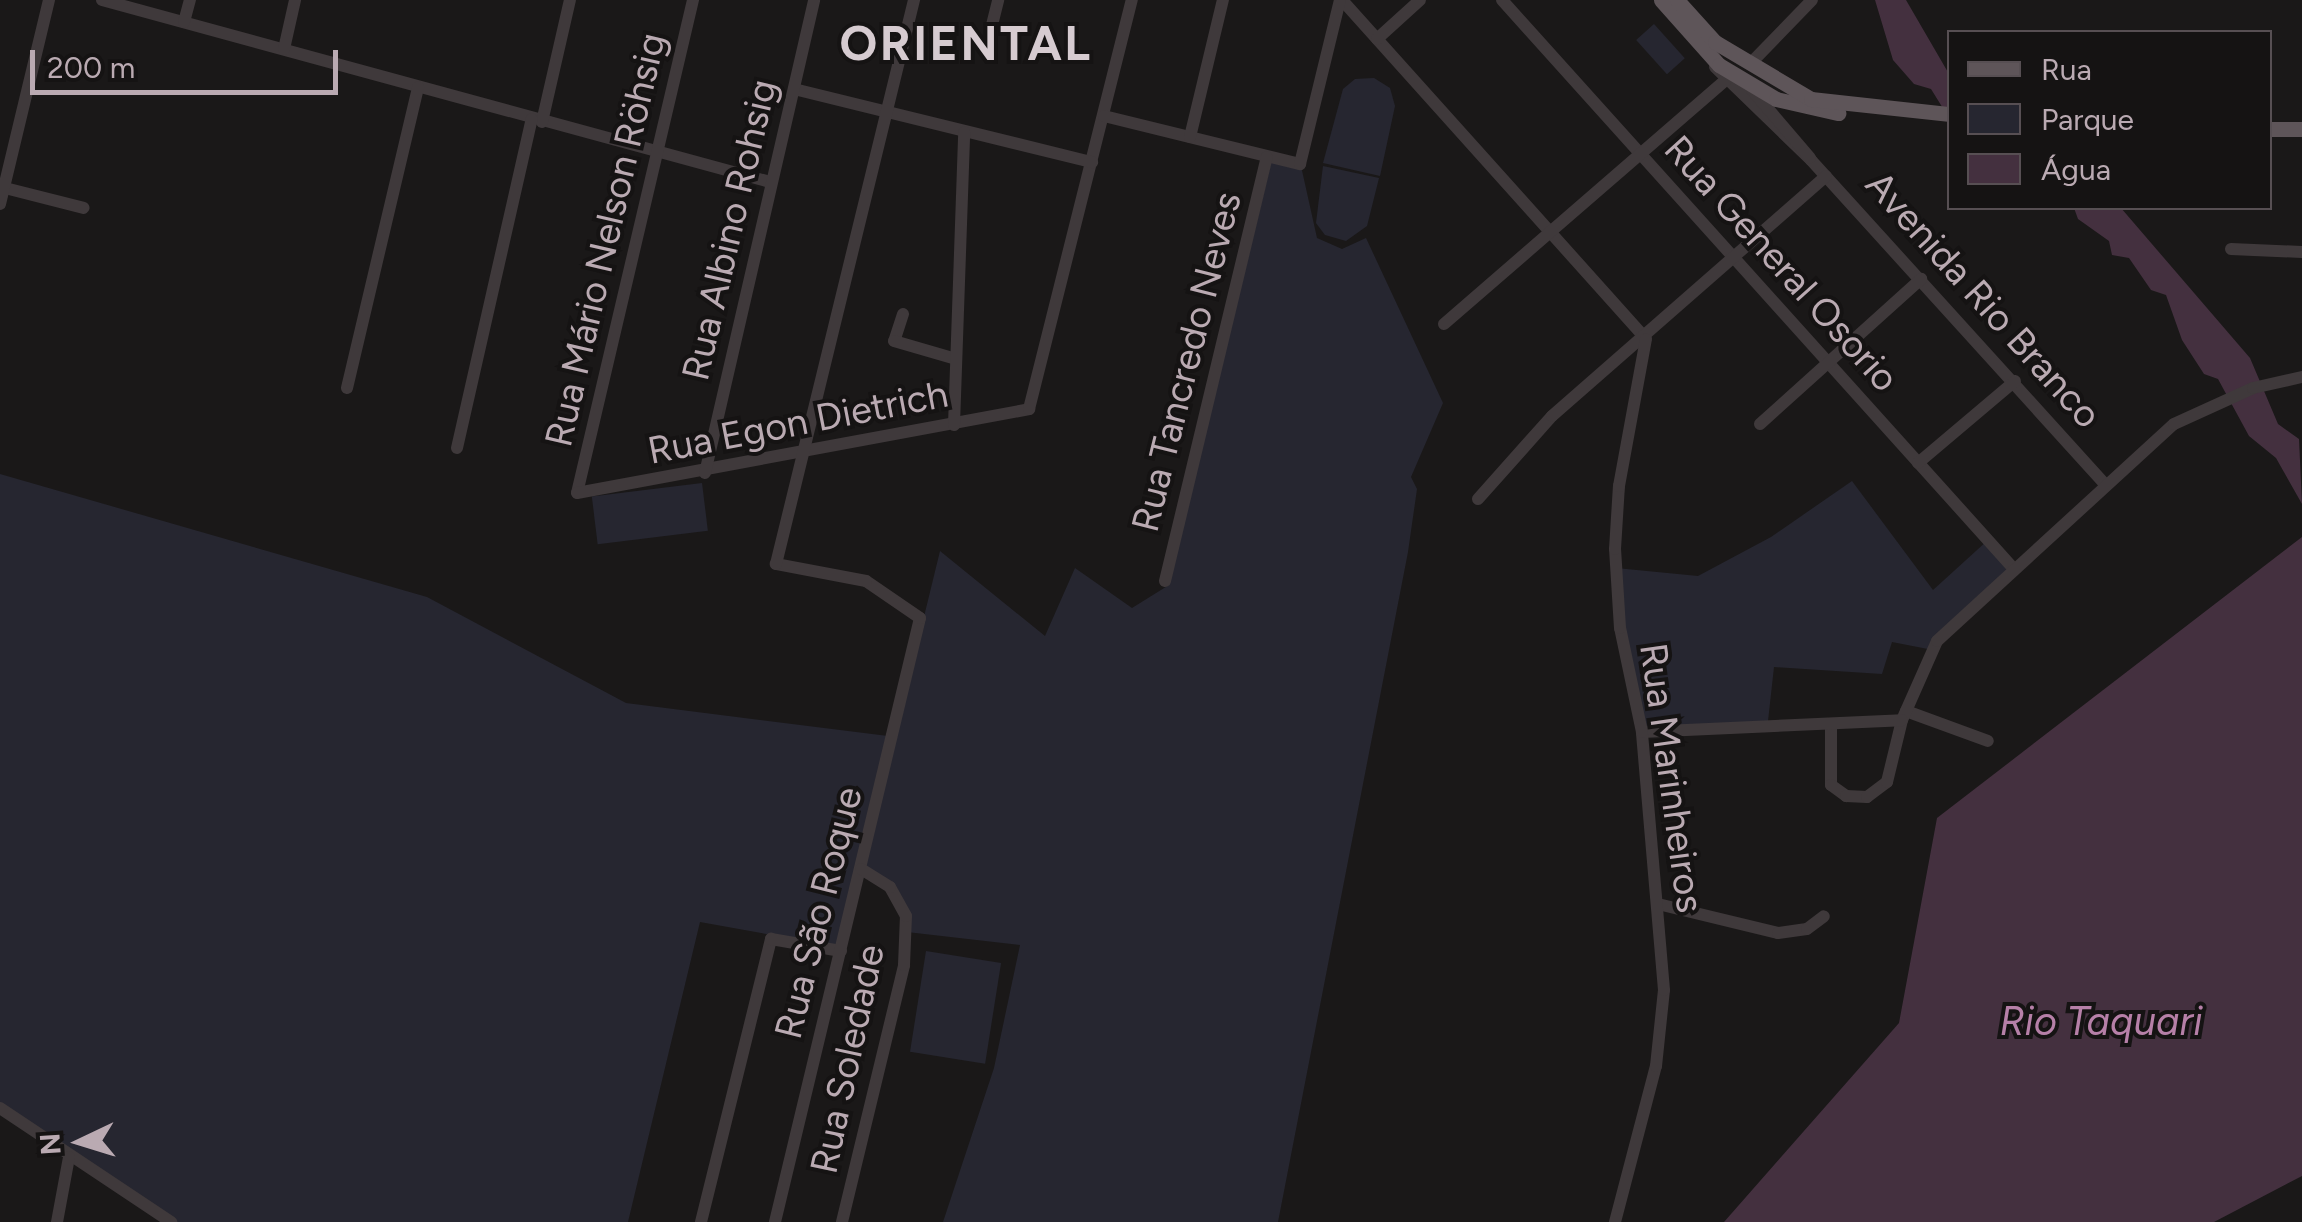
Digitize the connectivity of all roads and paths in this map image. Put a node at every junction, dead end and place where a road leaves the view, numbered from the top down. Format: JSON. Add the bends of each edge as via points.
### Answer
{"nodes":[{"id":1,"x":49,"y":0,"type":"edge"},
{"id":2,"x":102,"y":0,"type":"edge"},
{"id":3,"x":190,"y":0,"type":"edge"},
{"id":4,"x":296,"y":0,"type":"edge"},
{"id":5,"x":570,"y":0,"type":"edge"},
{"id":6,"x":694,"y":0,"type":"edge"},
{"id":7,"x":814,"y":0,"type":"edge"},
{"id":8,"x":914,"y":0,"type":"edge"},
{"id":9,"x":998,"y":0,"type":"edge"},
{"id":10,"x":1132,"y":0,"type":"edge"},
{"id":11,"x":1224,"y":0,"type":"edge"},
{"id":12,"x":1341,"y":0,"type":"edge"},
{"id":13,"x":1420,"y":0,"type":"edge"},
{"id":14,"x":1502,"y":0,"type":"edge"},
{"id":15,"x":1662,"y":0,"type":"edge"},
{"id":16,"x":1677,"y":0,"type":"edge"},
{"id":17,"x":1812,"y":0,"type":"edge"},
{"id":18,"x":184,"y":22,"type":"junction"},
{"id":19,"x":990,"y":33,"type":"dead end"},
{"id":20,"x":1376,"y":39,"type":"junction"},
{"id":21,"x":1709,"y":47,"type":"junction"},
{"id":22,"x":284,"y":49,"type":"junction"},
{"id":23,"x":1750,"y":64,"type":"junction"},
{"id":24,"x":1735,"y":80,"type":"junction"},
{"id":25,"x":418,"y":86,"type":"junction"},
{"id":26,"x":794,"y":89,"type":"junction"},
{"id":27,"x":1888,"y":111,"type":"junction"},
{"id":28,"x":888,"y":112,"type":"junction"},
{"id":29,"x":1947,"y":114,"type":"edge"},
{"id":30,"x":1104,"y":116,"type":"junction"},
{"id":31,"x":537,"y":121,"type":"junction"},
{"id":32,"x":2272,"y":128,"type":"edge"},
{"id":33,"x":2302,"y":129,"type":"edge"},
{"id":34,"x":964,"y":132,"type":"junction"},
{"id":35,"x":1190,"y":138,"type":"junction"},
{"id":36,"x":1642,"y":153,"type":"junction"},
{"id":37,"x":656,"y":155,"type":"junction"},
{"id":38,"x":1267,"y":157,"type":"junction"},
{"id":39,"x":1092,"y":162,"type":"junction"},
{"id":40,"x":1826,"y":176,"type":"junction"},
{"id":41,"x":770,"y":182,"type":"junction"},
{"id":42,"x":5,"y":188,"type":"junction"},
{"id":43,"x":0,"y":204,"type":"edge"},
{"id":44,"x":84,"y":208,"type":"dead end"},
{"id":45,"x":1549,"y":234,"type":"junction"},
{"id":46,"x":2231,"y":249,"type":"dead end"},
{"id":47,"x":2302,"y":252,"type":"edge"},
{"id":48,"x":1734,"y":259,"type":"junction"},
{"id":49,"x":1922,"y":278,"type":"junction"},
{"id":50,"x":902,"y":314,"type":"dead end"},
{"id":51,"x":1444,"y":324,"type":"dead end"},
{"id":52,"x":1646,"y":340,"type":"junction"},
{"id":53,"x":954,"y":358,"type":"junction"},
{"id":54,"x":1826,"y":363,"type":"junction"},
{"id":55,"x":2302,"y":377,"type":"edge"},
{"id":56,"x":2014,"y":381,"type":"junction"},
{"id":57,"x":347,"y":388,"type":"dead end"},
{"id":58,"x":1760,"y":424,"type":"dead end"},
{"id":59,"x":954,"y":425,"type":"junction"},
{"id":60,"x":457,"y":448,"type":"dead end"},
{"id":61,"x":804,"y":454,"type":"junction"},
{"id":62,"x":1918,"y":463,"type":"junction"},
{"id":63,"x":704,"y":473,"type":"junction"},
{"id":64,"x":2106,"y":484,"type":"junction"},
{"id":65,"x":577,"y":493,"type":"joint"},
{"id":66,"x":1478,"y":499,"type":"dead end"},
{"id":67,"x":2014,"y":569,"type":"junction"},
{"id":68,"x":1164,"y":581,"type":"dead end"},
{"id":69,"x":1904,"y":716,"type":"junction"},
{"id":70,"x":1831,"y":724,"type":"junction"},
{"id":71,"x":1642,"y":732,"type":"junction"},
{"id":72,"x":1988,"y":740,"type":"dead end"},
{"id":73,"x":861,"y":870,"type":"junction"},
{"id":74,"x":1658,"y":904,"type":"junction"},
{"id":75,"x":1824,"y":916,"type":"dead end"},
{"id":76,"x":840,"y":951,"type":"junction"},
{"id":77,"x":0,"y":1108,"type":"edge"},
{"id":78,"x":68,"y":1157,"type":"junction"},
{"id":79,"x":58,"y":1222,"type":"edge"},
{"id":80,"x":171,"y":1222,"type":"edge"},
{"id":81,"x":701,"y":1222,"type":"edge"},
{"id":82,"x":775,"y":1222,"type":"edge"},
{"id":83,"x":842,"y":1222,"type":"edge"},
{"id":84,"x":1615,"y":1222,"type":"edge"}],
"edges":[{"from":1,"to":42,"type":"street"},
{"from":2,"to":18,"type":"street"},
{"from":3,"to":18,"type":"street"},
{"from":4,"to":22,"type":"street"},
{"from":5,"to":31,"type":"street"},
{"from":6,"to":37,"type":"street","name":"Rua Mário Nelson Röhsig"},
{"from":7,"to":26,"type":"street","name":"Rua Albino Rohsig"},
{"from":8,"to":28,"type":"street"},
{"from":9,"to":19,"type":"street"},
{"from":10,"to":30,"type":"street"},
{"from":11,"to":35,"type":"street"},
{"from":12,"to":20,"type":"street"},
{"from":12,"to":38,"type":"street","via":[[1300,164]]},
{"from":13,"to":20,"type":"street"},
{"from":14,"to":36,"type":"street","name":"Rua General Osorio"},
{"from":15,"to":21,"type":"main road"},
{"from":16,"to":21,"type":"main road"},
{"from":17,"to":23,"type":"street"},
{"from":18,"to":22,"type":"street"},
{"from":20,"to":45,"type":"street"},
{"from":21,"to":23,"type":"main road"},
{"from":21,"to":24,"type":"main road"},
{"from":22,"to":25,"type":"street"},
{"from":23,"to":27,"type":"main road","via":[[1812,99]]},
{"from":24,"to":27,"type":"main road","via":[[1806,110]]},
{"from":24,"to":36,"type":"street"},
{"from":24,"to":40,"type":"street","name":"Avenida Rio Branco"},
{"from":25,"to":31,"type":"street"},
{"from":25,"to":57,"type":"street"},
{"from":26,"to":28,"type":"street"},
{"from":26,"to":41,"type":"street","name":"Rua Albino Rohsig"},
{"from":27,"to":29,"type":"main road"},
{"from":28,"to":34,"type":"street"},
{"from":28,"to":61,"type":"street"},
{"from":30,"to":35,"type":"street"},
{"from":30,"to":39,"type":"street"},
{"from":31,"to":37,"type":"street"},
{"from":31,"to":60,"type":"street"},
{"from":32,"to":33,"type":"main road"},
{"from":34,"to":39,"type":"street"},
{"from":34,"to":53,"type":"street"},
{"from":35,"to":38,"type":"street"},
{"from":36,"to":45,"type":"street"},
{"from":36,"to":48,"type":"street","name":"Rua General Osorio"},
{"from":37,"to":41,"type":"street"},
{"from":37,"to":65,"type":"street","name":"Rua Mário Nelson Röhsig"},
{"from":38,"to":68,"type":"street","name":"Rua Tancredo Neves"},
{"from":39,"to":59,"type":"street","name":"Rua Egon Dietrich","via":[[1029,409]]},
{"from":40,"to":48,"type":"street"},
{"from":40,"to":49,"type":"street","name":"Avenida Rio Branco"},
{"from":41,"to":63,"type":"street","name":"Rua Albino Rohsig"},
{"from":42,"to":43,"type":"street"},
{"from":42,"to":44,"type":"street"},
{"from":45,"to":51,"type":"street"},
{"from":45,"to":52,"type":"street"},
{"from":46,"to":47,"type":"street"},
{"from":48,"to":52,"type":"street"},
{"from":48,"to":54,"type":"street","name":"Rua General Osorio"},
{"from":49,"to":54,"type":"street"},
{"from":49,"to":56,"type":"street","name":"Avenida Rio Branco"},
{"from":50,"to":53,"type":"street","via":[[894,341]]},
{"from":52,"to":66,"type":"street","via":[[1552,416]]},
{"from":52,"to":71,"type":"street","name":"Rua Marinheiros","via":[[1619,486],[1615,550],[1620,628]]},
{"from":53,"to":59,"type":"street"},
{"from":54,"to":58,"type":"street"},
{"from":54,"to":62,"type":"street","name":"Rua General Osorio"},
{"from":55,"to":64,"type":"street","via":[[2207,405],[2174,424]]},
{"from":56,"to":62,"type":"street"},
{"from":56,"to":64,"type":"street","name":"Avenida Rio Branco"},
{"from":59,"to":61,"type":"street","name":"Rua Egon Dietrich"},
{"from":61,"to":63,"type":"street","name":"Rua Egon Dietrich"},
{"from":61,"to":73,"type":"street","name":"Rua São Roque","via":[[776,564],[866,581],[920,618]]},
{"from":62,"to":67,"type":"street","name":"Rua General Osorio"},
{"from":63,"to":65,"type":"street","name":"Rua Egon Dietrich"},
{"from":64,"to":67,"type":"street"},
{"from":67,"to":69,"type":"street","via":[[1937,641]]},
{"from":69,"to":70,"type":"street"},
{"from":69,"to":70,"type":"street","via":[[1887,782],[1867,796],[1846,796],[1831,784]]},
{"from":69,"to":72,"type":"street"},
{"from":70,"to":71,"type":"street"},
{"from":71,"to":74,"type":"street","name":"Rua Marinheiros"},
{"from":73,"to":76,"type":"street","name":"Rua São Roque"},
{"from":73,"to":83,"type":"street","name":"Rua Soledade","via":[[890,887],[906,916],[905,948]]},
{"from":74,"to":75,"type":"street","via":[[1778,932],[1807,928]]},
{"from":74,"to":84,"type":"street","name":"Rua Marinheiros","via":[[1664,990],[1658,1050]]},
{"from":76,"to":81,"type":"street","via":[[771,938]]},
{"from":76,"to":82,"type":"street","name":"Rua São Roque"},
{"from":77,"to":78,"type":"street"},
{"from":78,"to":79,"type":"street"},
{"from":78,"to":80,"type":"street"}]}
